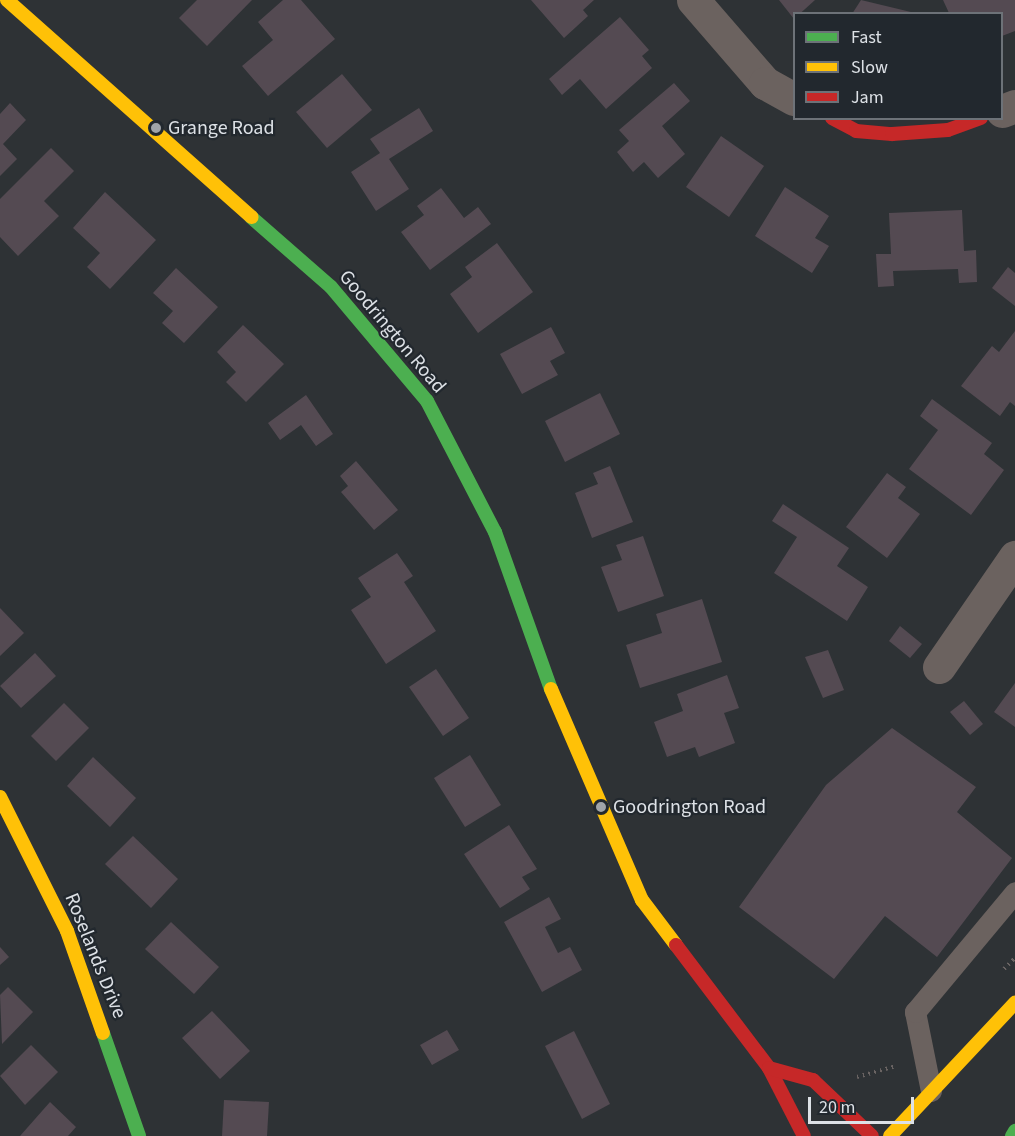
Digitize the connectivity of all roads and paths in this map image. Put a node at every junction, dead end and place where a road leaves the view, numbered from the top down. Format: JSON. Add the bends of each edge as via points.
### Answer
{"nodes":[{"id":1,"x":7,"y":0,"type":"edge"},
{"id":2,"x":693,"y":0,"type":"edge"},
{"id":3,"x":793,"y":98,"type":"edge"},
{"id":4,"x":836,"y":120,"type":"edge"},
{"id":5,"x":976,"y":120,"type":"edge"},
{"id":6,"x":1015,"y":557,"type":"edge"},
{"id":7,"x":939,"y":666,"type":"dead end"},
{"id":8,"x":0,"y":798,"type":"edge"},
{"id":9,"x":1015,"y":892,"type":"edge"},
{"id":10,"x":1015,"y":1003,"type":"edge"},
{"id":11,"x":922,"y":1050,"type":"junction"},
{"id":12,"x":769,"y":1068,"type":"junction"},
{"id":13,"x":932,"y":1091,"type":"junction"},
{"id":14,"x":838,"y":1100,"type":"junction"},
{"id":15,"x":1015,"y":1124,"type":"edge"},
{"id":16,"x":1015,"y":1131,"type":"edge"},
{"id":17,"x":139,"y":1136,"type":"edge"},
{"id":18,"x":804,"y":1136,"type":"edge"},
{"id":19,"x":872,"y":1136,"type":"edge"},
{"id":20,"x":890,"y":1136,"type":"edge"},
{"id":21,"x":996,"y":1136,"type":"edge"},
{"id":22,"x":1012,"y":1136,"type":"edge"}],
"edges":[{"from":1,"to":12,"type":"street","name":"Goodrington Road","via":[[331,287],[427,401],[495,532],[560,716],[642,900]]},
{"from":2,"to":3,"type":"street","via":[[765,83]]},
{"from":4,"to":5,"type":"street","via":[[856,131],[892,135],[948,130]]},
{"from":6,"to":7,"type":"street"},
{"from":8,"to":17,"type":"street","name":"Roselands Drive","via":[[67,931]]},
{"from":9,"to":11,"type":"lane","via":[[915,1012]]},
{"from":10,"to":13,"type":"street"},
{"from":11,"to":13,"type":"lane"},
{"from":11,"to":14,"type":"path","via":[[903,1065],[859,1074]]},
{"from":12,"to":14,"type":"street","via":[[813,1080]]},
{"from":12,"to":18,"type":"street","name":"Goodrington Road"},
{"from":13,"to":20,"type":"street"},
{"from":14,"to":19,"type":"street"},
{"from":15,"to":21,"type":"street"},
{"from":16,"to":22,"type":"street"}]}
